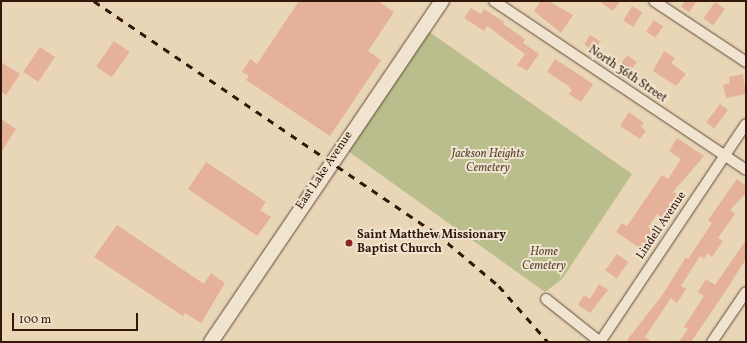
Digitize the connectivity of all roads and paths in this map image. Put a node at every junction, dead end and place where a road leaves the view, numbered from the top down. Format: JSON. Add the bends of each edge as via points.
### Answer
{"nodes":[{"id":1,"x":442,"y":1,"type":"edge"},
{"id":2,"x":494,"y":1,"type":"edge"},
{"id":3,"x":654,"y":1,"type":"edge"},
{"id":4,"x":746,"y":62,"type":"edge"},
{"id":5,"x":746,"y":124,"type":"edge"},
{"id":6,"x":724,"y":156,"type":"junction"},
{"id":7,"x":746,"y":170,"type":"edge"},
{"id":8,"x":746,"y":292,"type":"edge"},
{"id":9,"x":546,"y":298,"type":"dead end"},
{"id":10,"x":211,"y":342,"type":"edge"},
{"id":11,"x":600,"y":342,"type":"edge"},
{"id":12,"x":712,"y":342,"type":"edge"}],
"edges":[{"from":1,"to":10,"type":"street","name":"East Lake Avenue"},
{"from":2,"to":6,"type":"street","name":"North 36th Street"},
{"from":3,"to":4,"type":"street"},
{"from":5,"to":6,"type":"street","name":"Lindell Avenue"},
{"from":6,"to":7,"type":"street","name":"North 36th Street"},
{"from":6,"to":11,"type":"street","name":"Lindell Avenue"},
{"from":8,"to":12,"type":"street"},
{"from":9,"to":11,"type":"street"}]}
